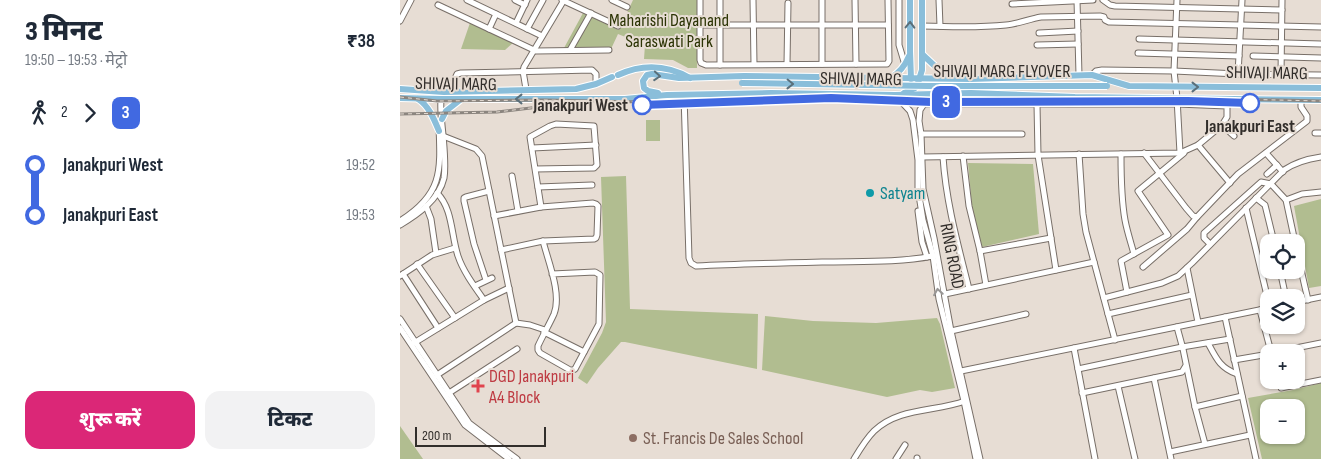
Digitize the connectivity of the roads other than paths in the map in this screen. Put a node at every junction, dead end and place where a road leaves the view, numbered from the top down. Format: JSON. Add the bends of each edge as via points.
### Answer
{"nodes":[{"id":1,"x":411,"y":0,"type":"edge"},
{"id":2,"x":467,"y":0,"type":"edge"},
{"id":3,"x":515,"y":0,"type":"edge"},
{"id":4,"x":543,"y":0,"type":"edge"},
{"id":5,"x":563,"y":0,"type":"edge"},
{"id":6,"x":612,"y":0,"type":"edge"},
{"id":7,"x":700,"y":0,"type":"edge"},
{"id":8,"x":720,"y":0,"type":"edge"},
{"id":9,"x":753,"y":0,"type":"edge"},
{"id":10,"x":822,"y":0,"type":"edge"},
{"id":11,"x":855,"y":0,"type":"edge"},
{"id":12,"x":888,"y":0,"type":"edge"},
{"id":13,"x":899,"y":0,"type":"edge"},
{"id":14,"x":910,"y":0,"type":"edge"},
{"id":15,"x":922,"y":0,"type":"edge"},
{"id":16,"x":939,"y":0,"type":"edge"},
{"id":17,"x":1094,"y":0,"type":"edge"},
{"id":18,"x":1103,"y":0,"type":"edge"},
{"id":19,"x":1177,"y":0,"type":"edge"},
{"id":20,"x":1242,"y":0,"type":"edge"},
{"id":21,"x":1282,"y":0,"type":"edge"},
{"id":22,"x":1077,"y":1,"type":"edge"},
{"id":23,"x":526,"y":2,"type":"edge"},
{"id":24,"x":788,"y":3,"type":"dead end"},
{"id":25,"x":1110,"y":3,"type":"edge"},
{"id":26,"x":1012,"y":4,"type":"dead end"},
{"id":27,"x":438,"y":5,"type":"dead end"},
{"id":28,"x":627,"y":7,"type":"dead end"},
{"id":29,"x":1176,"y":7,"type":"junction"},
{"id":30,"x":1242,"y":10,"type":"junction"},
{"id":31,"x":1282,"y":10,"type":"junction"},
{"id":32,"x":591,"y":13,"type":"junction"},
{"id":33,"x":496,"y":14,"type":"junction"},
{"id":34,"x":1077,"y":16,"type":"junction"},
{"id":35,"x":400,"y":21,"type":"edge"},
{"id":36,"x":516,"y":23,"type":"junction"},
{"id":37,"x":1176,"y":24,"type":"junction"},
{"id":38,"x":1241,"y":24,"type":"junction"},
{"id":39,"x":701,"y":25,"type":"junction"},
{"id":40,"x":888,"y":25,"type":"junction"},
{"id":41,"x":618,"y":26,"type":"dead end"},
{"id":42,"x":720,"y":26,"type":"junction"},
{"id":43,"x":754,"y":26,"type":"junction"},
{"id":44,"x":788,"y":26,"type":"junction"},
{"id":45,"x":822,"y":26,"type":"junction"},
{"id":46,"x":856,"y":26,"type":"junction"},
{"id":47,"x":922,"y":26,"type":"junction"},
{"id":48,"x":940,"y":26,"type":"junction"},
{"id":49,"x":1282,"y":27,"type":"junction"},
{"id":50,"x":1321,"y":27,"type":"edge"},
{"id":51,"x":489,"y":29,"type":"junction"},
{"id":52,"x":527,"y":29,"type":"junction"},
{"id":53,"x":1078,"y":31,"type":"junction"},
{"id":54,"x":1039,"y":33,"type":"dead end"},
{"id":55,"x":542,"y":36,"type":"junction"},
{"id":56,"x":1139,"y":39,"type":"dead end"},
{"id":57,"x":1175,"y":40,"type":"junction"},
{"id":58,"x":1240,"y":42,"type":"junction"},
{"id":59,"x":1281,"y":43,"type":"junction"},
{"id":60,"x":1078,"y":44,"type":"junction"},
{"id":61,"x":1321,"y":44,"type":"edge"},
{"id":62,"x":1037,"y":45,"type":"dead end"},
{"id":63,"x":534,"y":50,"type":"junction"},
{"id":64,"x":570,"y":50,"type":"junction"},
{"id":65,"x":609,"y":50,"type":"dead end"},
{"id":66,"x":910,"y":51,"type":"junction"},
{"id":67,"x":1138,"y":53,"type":"dead end"},
{"id":68,"x":1175,"y":54,"type":"junction"},
{"id":69,"x":923,"y":55,"type":"junction"},
{"id":70,"x":1239,"y":56,"type":"junction"},
{"id":71,"x":1253,"y":56,"type":"dead end"},
{"id":72,"x":1281,"y":57,"type":"junction"},
{"id":73,"x":1321,"y":58,"type":"edge"},
{"id":74,"x":754,"y":64,"type":"junction"},
{"id":75,"x":787,"y":64,"type":"junction"},
{"id":76,"x":822,"y":64,"type":"junction"},
{"id":77,"x":856,"y":64,"type":"junction"},
{"id":78,"x":720,"y":65,"type":"junction"},
{"id":79,"x":905,"y":65,"type":"junction"},
{"id":80,"x":523,"y":71,"type":"junction"},
{"id":81,"x":1174,"y":71,"type":"junction"},
{"id":82,"x":1238,"y":74,"type":"junction"},
{"id":83,"x":1281,"y":74,"type":"junction"},
{"id":84,"x":1079,"y":75,"type":"junction"},
{"id":85,"x":1092,"y":75,"type":"junction"},
{"id":86,"x":1321,"y":75,"type":"edge"},
{"id":87,"x":691,"y":78,"type":"junction"},
{"id":88,"x":725,"y":78,"type":"junction"},
{"id":89,"x":872,"y":78,"type":"junction"},
{"id":90,"x":889,"y":78,"type":"junction"},
{"id":91,"x":910,"y":79,"type":"junction"},
{"id":92,"x":920,"y":79,"type":"junction"},
{"id":93,"x":970,"y":79,"type":"junction"},
{"id":94,"x":596,"y":84,"type":"junction"},
{"id":95,"x":1129,"y":86,"type":"junction"},
{"id":96,"x":1175,"y":87,"type":"junction"},
{"id":97,"x":1276,"y":88,"type":"junction"},
{"id":98,"x":1321,"y":88,"type":"edge"},
{"id":99,"x":526,"y":89,"type":"junction"},
{"id":100,"x":400,"y":90,"type":"edge"},
{"id":101,"x":441,"y":92,"type":"junction"},
{"id":102,"x":971,"y":92,"type":"junction"},
{"id":103,"x":684,"y":94,"type":"junction"},
{"id":104,"x":872,"y":94,"type":"junction"},
{"id":105,"x":895,"y":95,"type":"junction"},
{"id":106,"x":400,"y":98,"type":"edge"},
{"id":107,"x":418,"y":99,"type":"junction"},
{"id":108,"x":440,"y":99,"type":"junction"},
{"id":109,"x":461,"y":99,"type":"junction"},
{"id":110,"x":1276,"y":99,"type":"junction"},
{"id":111,"x":1301,"y":100,"type":"junction"},
{"id":112,"x":1321,"y":100,"type":"edge"},
{"id":113,"x":1177,"y":101,"type":"junction"},
{"id":114,"x":1223,"y":102,"type":"junction"},
{"id":115,"x":924,"y":104,"type":"junction"},
{"id":116,"x":1037,"y":104,"type":"junction"},
{"id":117,"x":910,"y":113,"type":"junction"},
{"id":118,"x":442,"y":119,"type":"junction"},
{"id":119,"x":916,"y":120,"type":"junction"},
{"id":120,"x":1222,"y":125,"type":"junction"},
{"id":121,"x":441,"y":133,"type":"junction"},
{"id":122,"x":1315,"y":133,"type":"dead end"},
{"id":123,"x":921,"y":134,"type":"junction"},
{"id":124,"x":1022,"y":134,"type":"dead end"},
{"id":125,"x":1321,"y":134,"type":"edge"},
{"id":126,"x":1234,"y":136,"type":"dead end"},
{"id":127,"x":596,"y":145,"type":"junction"},
{"id":128,"x":1198,"y":145,"type":"junction"},
{"id":129,"x":532,"y":148,"type":"junction"},
{"id":130,"x":1188,"y":150,"type":"junction"},
{"id":131,"x":1144,"y":153,"type":"junction"},
{"id":132,"x":1180,"y":153,"type":"junction"},
{"id":133,"x":1266,"y":153,"type":"junction"},
{"id":134,"x":1079,"y":154,"type":"junction"},
{"id":135,"x":1121,"y":154,"type":"junction"},
{"id":136,"x":1038,"y":155,"type":"junction"},
{"id":137,"x":964,"y":156,"type":"junction"},
{"id":138,"x":922,"y":157,"type":"junction"},
{"id":139,"x":943,"y":157,"type":"junction"},
{"id":140,"x":1321,"y":158,"type":"edge"},
{"id":141,"x":1277,"y":165,"type":"junction"},
{"id":142,"x":535,"y":169,"type":"junction"},
{"id":143,"x":1283,"y":172,"type":"junction"},
{"id":144,"x":1160,"y":174,"type":"junction"},
{"id":145,"x":1267,"y":174,"type":"dead end"},
{"id":146,"x":512,"y":176,"type":"dead end"},
{"id":147,"x":1230,"y":183,"type":"junction"},
{"id":148,"x":1271,"y":184,"type":"junction"},
{"id":149,"x":592,"y":185,"type":"dead end"},
{"id":150,"x":538,"y":187,"type":"junction"},
{"id":151,"x":489,"y":192,"type":"junction"},
{"id":152,"x":1321,"y":192,"type":"edge"},
{"id":153,"x":437,"y":193,"type":"junction"},
{"id":154,"x":1256,"y":198,"type":"junction"},
{"id":155,"x":1286,"y":200,"type":"junction"},
{"id":156,"x":426,"y":206,"type":"junction"},
{"id":157,"x":541,"y":206,"type":"junction"},
{"id":158,"x":1246,"y":208,"type":"junction"},
{"id":159,"x":518,"y":210,"type":"junction"},
{"id":160,"x":494,"y":216,"type":"junction"},
{"id":161,"x":1224,"y":216,"type":"junction"},
{"id":162,"x":1196,"y":217,"type":"junction"},
{"id":163,"x":401,"y":220,"type":"edge"},
{"id":164,"x":1231,"y":223,"type":"junction"},
{"id":165,"x":1272,"y":234,"type":"edge"},
{"id":166,"x":1293,"y":234,"type":"edge"},
{"id":167,"x":1051,"y":238,"type":"junction"},
{"id":168,"x":543,"y":241,"type":"junction"},
{"id":169,"x":1210,"y":244,"type":"junction"},
{"id":170,"x":455,"y":248,"type":"junction"},
{"id":171,"x":501,"y":250,"type":"junction"},
{"id":172,"x":980,"y":252,"type":"junction"},
{"id":173,"x":436,"y":253,"type":"junction"},
{"id":174,"x":1134,"y":254,"type":"junction"},
{"id":175,"x":930,"y":256,"type":"junction"},
{"id":176,"x":1094,"y":262,"type":"junction"},
{"id":177,"x":417,"y":264,"type":"junction"},
{"id":178,"x":1143,"y":267,"type":"dead end"},
{"id":179,"x":1187,"y":268,"type":"junction"},
{"id":180,"x":1056,"y":270,"type":"junction"},
{"id":181,"x":552,"y":274,"type":"junction"},
{"id":182,"x":401,"y":275,"type":"edge"},
{"id":183,"x":1303,"y":279,"type":"edge"},
{"id":184,"x":475,"y":286,"type":"junction"},
{"id":185,"x":986,"y":286,"type":"junction"},
{"id":186,"x":509,"y":288,"type":"junction"},
{"id":187,"x":969,"y":289,"type":"junction"},
{"id":188,"x":1265,"y":289,"type":"edge"},
{"id":189,"x":1127,"y":292,"type":"junction"},
{"id":190,"x":945,"y":294,"type":"junction"},
{"id":191,"x":1192,"y":295,"type":"junction"},
{"id":192,"x":1321,"y":297,"type":"edge"},
{"id":193,"x":1104,"y":298,"type":"junction"},
{"id":194,"x":484,"y":300,"type":"junction"},
{"id":195,"x":1305,"y":300,"type":"edge"},
{"id":196,"x":1308,"y":300,"type":"junction"},
{"id":197,"x":1260,"y":310,"type":"edge"},
{"id":198,"x":1026,"y":314,"type":"dead end"},
{"id":199,"x":1108,"y":314,"type":"junction"},
{"id":200,"x":1225,"y":317,"type":"junction"},
{"id":201,"x":455,"y":318,"type":"junction"},
{"id":202,"x":400,"y":319,"type":"edge"},
{"id":203,"x":1198,"y":322,"type":"junction"},
{"id":204,"x":516,"y":323,"type":"junction"},
{"id":205,"x":1177,"y":327,"type":"junction"},
{"id":206,"x":400,"y":328,"type":"edge"},
{"id":207,"x":438,"y":328,"type":"junction"},
{"id":208,"x":545,"y":331,"type":"junction"},
{"id":209,"x":952,"y":331,"type":"junction"},
{"id":210,"x":1230,"y":339,"type":"junction"},
{"id":211,"x":1115,"y":340,"type":"junction"},
{"id":212,"x":1208,"y":343,"type":"junction"},
{"id":213,"x":1321,"y":343,"type":"edge"},
{"id":214,"x":414,"y":344,"type":"junction"},
{"id":215,"x":1305,"y":346,"type":"edge"},
{"id":216,"x":1182,"y":347,"type":"junction"},
{"id":217,"x":1074,"y":348,"type":"junction"},
{"id":218,"x":517,"y":349,"type":"dead end"},
{"id":219,"x":584,"y":352,"type":"junction"},
{"id":220,"x":1260,"y":355,"type":"edge"},
{"id":221,"x":1234,"y":360,"type":"junction"},
{"id":222,"x":1186,"y":367,"type":"junction"},
{"id":223,"x":1078,"y":369,"type":"junction"},
{"id":224,"x":961,"y":371,"type":"junction"},
{"id":225,"x":1237,"y":374,"type":"junction"},
{"id":226,"x":437,"y":375,"type":"junction"},
{"id":227,"x":1154,"y":378,"type":"junction"},
{"id":228,"x":1321,"y":380,"type":"edge"},
{"id":229,"x":1305,"y":383,"type":"edge"},
{"id":230,"x":1118,"y":386,"type":"junction"},
{"id":231,"x":449,"y":393,"type":"junction"},
{"id":232,"x":1082,"y":393,"type":"junction"},
{"id":233,"x":1242,"y":396,"type":"junction"},
{"id":234,"x":966,"y":401,"type":"junction"},
{"id":235,"x":1195,"y":407,"type":"junction"},
{"id":236,"x":1250,"y":434,"type":"junction"},
{"id":237,"x":905,"y":444,"type":"dead end"},
{"id":238,"x":1205,"y":444,"type":"junction"},
{"id":239,"x":1170,"y":452,"type":"junction"},
{"id":240,"x":509,"y":459,"type":"edge"},
{"id":241,"x":517,"y":459,"type":"edge"},
{"id":242,"x":854,"y":459,"type":"edge"},
{"id":243,"x":896,"y":459,"type":"edge"},
{"id":244,"x":976,"y":459,"type":"edge"},
{"id":245,"x":980,"y":459,"type":"edge"},
{"id":246,"x":1095,"y":459,"type":"edge"},
{"id":247,"x":1134,"y":459,"type":"edge"},
{"id":248,"x":1171,"y":459,"type":"edge"},
{"id":249,"x":1256,"y":459,"type":"edge"}],
"edges":[{"from":1,"to":35,"type":"street"},
{"from":2,"to":33,"type":"street"},
{"from":3,"to":23,"type":"street"},
{"from":4,"to":52,"type":"street"},
{"from":5,"to":32,"type":"street"},
{"from":5,"to":55,"type":"street"},
{"from":6,"to":28,"type":"street"},
{"from":7,"to":39,"type":"street"},
{"from":8,"to":42,"type":"street"},
{"from":9,"to":43,"type":"street"},
{"from":10,"to":45,"type":"street"},
{"from":11,"to":46,"type":"street"},
{"from":12,"to":40,"type":"street"},
{"from":13,"to":79,"type":"street","via":[[899,45]]},
{"from":66,"to":14,"type":"main road","one_way":true},
{"from":15,"to":47,"type":"main road"},
{"from":16,"to":48,"type":"street"},
{"from":17,"to":22,"type":"street"},
{"from":18,"to":25,"type":"street"},
{"from":19,"to":29,"type":"street"},
{"from":20,"to":30,"type":"street"},
{"from":21,"to":31,"type":"street"},
{"from":22,"to":26,"type":"street"},
{"from":22,"to":34,"type":"street"},
{"from":23,"to":36,"type":"street"},
{"from":24,"to":44,"type":"street"},
{"from":25,"to":29,"type":"street"},
{"from":27,"to":51,"type":"street"},
{"from":29,"to":30,"type":"street"},
{"from":29,"to":37,"type":"street"},
{"from":30,"to":31,"type":"street"},
{"from":30,"to":38,"type":"street"},
{"from":31,"to":49,"type":"street"},
{"from":32,"to":41,"type":"street"},
{"from":32,"to":64,"type":"street"},
{"from":33,"to":36,"type":"street"},
{"from":33,"to":51,"type":"street"},
{"from":34,"to":37,"type":"street","via":[[1102,16],[1107,22]]},
{"from":34,"to":48,"type":"street","via":[[1031,18],[1005,25]]},
{"from":34,"to":53,"type":"street"},
{"from":36,"to":52,"type":"street"},
{"from":37,"to":38,"type":"street"},
{"from":37,"to":57,"type":"street"},
{"from":38,"to":49,"type":"street"},
{"from":38,"to":58,"type":"street"},
{"from":39,"to":42,"type":"street"},
{"from":39,"to":78,"type":"street","via":[[701,63]]},
{"from":40,"to":46,"type":"street"},
{"from":40,"to":77,"type":"street","via":[[888,63]]},
{"from":42,"to":43,"type":"street"},
{"from":42,"to":78,"type":"street"},
{"from":43,"to":44,"type":"street"},
{"from":43,"to":74,"type":"street"},
{"from":44,"to":45,"type":"street"},
{"from":44,"to":75,"type":"street"},
{"from":45,"to":46,"type":"street"},
{"from":45,"to":76,"type":"street"},
{"from":46,"to":77,"type":"street"},
{"from":47,"to":48,"type":"street"},
{"from":47,"to":69,"type":"main road"},
{"from":49,"to":50,"type":"street"},
{"from":49,"to":59,"type":"street"},
{"from":51,"to":63,"type":"street"},
{"from":52,"to":55,"type":"street"},
{"from":53,"to":54,"type":"street"},
{"from":53,"to":60,"type":"street"},
{"from":55,"to":63,"type":"street"},
{"from":56,"to":57,"type":"street"},
{"from":57,"to":58,"type":"street"},
{"from":57,"to":68,"type":"street"},
{"from":58,"to":59,"type":"street"},
{"from":58,"to":70,"type":"street"},
{"from":59,"to":61,"type":"street"},
{"from":59,"to":72,"type":"street"},
{"from":60,"to":62,"type":"street"},
{"from":60,"to":84,"type":"street"},
{"from":63,"to":64,"type":"street"},
{"from":63,"to":80,"type":"street"},
{"from":64,"to":65,"type":"street"},
{"from":66,"to":79,"type":"main road"},
{"from":66,"to":91,"type":"main road"},
{"from":67,"to":68,"type":"street"},
{"from":68,"to":70,"type":"street"},
{"from":68,"to":81,"type":"street"},
{"from":69,"to":92,"type":"main road"},
{"from":69,"to":93,"type":"main road","via":[[938,69]]},
{"from":70,"to":82,"type":"street"},
{"from":71,"to":72,"type":"street"},
{"from":72,"to":73,"type":"street"},
{"from":72,"to":83,"type":"street"},
{"from":74,"to":75,"type":"street"},
{"from":74,"to":78,"type":"street"},
{"from":75,"to":76,"type":"street"},
{"from":76,"to":77,"type":"street"},
{"from":79,"to":90,"type":"main road"},
{"from":80,"to":94,"type":"street","via":[[592,70],[596,74]]},
{"from":80,"to":99,"type":"street"},
{"from":80,"to":101,"type":"street","via":[[457,74],[453,83]]},
{"from":81,"to":82,"type":"street"},
{"from":81,"to":85,"type":"street","via":[[1102,70]]},
{"from":81,"to":96,"type":"street"},
{"from":82,"to":83,"type":"street"},
{"from":83,"to":86,"type":"street"},
{"from":84,"to":85,"type":"main road","name":"SHIVAJI MARG"},
{"from":84,"to":93,"type":"main road","name":"SHIVAJI MARG"},
{"from":85,"to":95,"type":"main road","name":"SHIVAJI MARG"},
{"from":87,"to":88,"type":"main road","name":"SHIVAJI MARG"},
{"from":87,"to":94,"type":"main road","name":"SHIVAJI MARG","via":[[672,70],[638,68]]},
{"from":103,"to":87,"type":"main road","one_way":true,"via":[[648,91],[643,81],[650,74]]},
{"from":88,"to":89,"type":"main road","name":"SHIVAJI MARG"},
{"from":88,"to":95,"type":"main road","name":"SHIVAJI MARG FLYOVER","one_way":true,"bridge":true,"via":[[742,83]]},
{"from":89,"to":90,"type":"main road","name":"SHIVAJI MARG"},
{"from":89,"to":104,"type":"main road","via":[[880,85],[878,92]]},
{"from":90,"to":91,"type":"main road","name":"SHIVAJI MARG"},
{"from":91,"to":92,"type":"main road","name":"SHIVAJI MARG"},
{"from":92,"to":93,"type":"main road","name":"SHIVAJI MARG"},
{"from":92,"to":105,"type":"main road","via":[[908,92]]},
{"from":93,"to":102,"type":"main road","via":[[977,86]]},
{"from":94,"to":99,"type":"main road","name":"SHIVAJI MARG","via":[[576,88]]},
{"from":95,"to":96,"type":"main road","name":"SHIVAJI MARG"},
{"from":96,"to":97,"type":"main road","name":"SHIVAJI MARG","one_way":true},
{"from":96,"to":113,"type":"street"},
{"from":97,"to":98,"type":"main road","name":"SHIVAJI MARG"},
{"from":97,"to":110,"type":"main road"},
{"from":99,"to":101,"type":"main road","name":"SHIVAJI MARG"},
{"from":100,"to":101,"type":"main road","name":"SHIVAJI MARG"},
{"from":101,"to":108,"type":"street"},
{"from":102,"to":105,"type":"main road","name":"SHIVAJI MARG"},
{"from":102,"to":113,"type":"main road","name":"SHIVAJI MARG"},
{"from":102,"to":115,"type":"street"},
{"from":103,"to":104,"type":"main road","name":"SHIVAJI MARG"},
{"from":103,"to":109,"type":"main road","name":"SHIVAJI MARG","one_way":true,"via":[[625,99]]},
{"from":103,"to":175,"type":"street","via":[[691,263],[696,266],[890,262]]},
{"from":104,"to":105,"type":"main road","name":"SHIVAJI MARG"},
{"from":105,"to":117,"type":"street","name":"RING ROAD"},
{"from":106,"to":107,"type":"main road","name":"SHIVAJI MARG"},
{"from":107,"to":108,"type":"main road","name":"SHIVAJI MARG"},
{"from":107,"to":121,"type":"main road","via":[[424,103]]},
{"from":108,"to":109,"type":"main road","name":"SHIVAJI MARG"},
{"from":108,"to":118,"type":"street"},
{"from":108,"to":121,"type":"street"},
{"from":109,"to":118,"type":"main road","via":[[446,111]]},
{"from":110,"to":111,"type":"main road","name":"SHIVAJI MARG"},
{"from":110,"to":114,"type":"main road","name":"SHIVAJI MARG"},
{"from":111,"to":112,"type":"main road","name":"SHIVAJI MARG"},
{"from":111,"to":133,"type":"street","via":[[1307,121]]},
{"from":113,"to":114,"type":"main road","name":"SHIVAJI MARG"},
{"from":113,"to":116,"type":"street"},
{"from":113,"to":132,"type":"street"},
{"from":114,"to":120,"type":"street","via":[[1227,106],[1227,117]]},
{"from":115,"to":116,"type":"street"},
{"from":115,"to":119,"type":"street","name":"RING ROAD"},
{"from":116,"to":136,"type":"street"},
{"from":117,"to":119,"type":"street","name":"RING ROAD"},
{"from":117,"to":175,"type":"street","via":[[922,242]]},
{"from":118,"to":121,"type":"street"},
{"from":119,"to":123,"type":"street","name":"RING ROAD"},
{"from":119,"to":175,"type":"street","name":"RING ROAD","via":[[918,189]]},
{"from":120,"to":126,"type":"street"},
{"from":120,"to":128,"type":"street"},
{"from":121,"to":151,"type":"street","via":[[480,152]]},
{"from":121,"to":153,"type":"street","via":[[444,177]]},
{"from":121,"to":163,"type":"street","via":[[440,165],[435,186],[421,204]]},
{"from":122,"to":125,"type":"street"},
{"from":123,"to":124,"type":"street"},
{"from":123,"to":138,"type":"street","name":"RING ROAD"},
{"from":127,"to":129,"type":"street"},
{"from":127,"to":129,"type":"street","via":[[594,126],[556,124],[530,137]]},
{"from":127,"to":142,"type":"street","via":[[597,165],[594,168]]},
{"from":128,"to":130,"type":"street"},
{"from":128,"to":147,"type":"street"},
{"from":129,"to":142,"type":"street"},
{"from":130,"to":132,"type":"street"},
{"from":130,"to":144,"type":"street"},
{"from":131,"to":132,"type":"street"},
{"from":131,"to":135,"type":"street"},
{"from":131,"to":144,"type":"street"},
{"from":133,"to":141,"type":"street"},
{"from":133,"to":147,"type":"street"},
{"from":134,"to":135,"type":"street"},
{"from":134,"to":136,"type":"street"},
{"from":134,"to":176,"type":"street","via":[[1083,214]]},
{"from":135,"to":174,"type":"street","via":[[1122,199]]},
{"from":136,"to":137,"type":"street"},
{"from":136,"to":167,"type":"street"},
{"from":137,"to":139,"type":"street"},
{"from":137,"to":172,"type":"street","via":[[969,206]]},
{"from":138,"to":139,"type":"street"},
{"from":138,"to":190,"type":"street","name":"RING ROAD","via":[[923,188]]},
{"from":139,"to":187,"type":"street","via":[[953,227]]},
{"from":140,"to":143,"type":"street","via":[[1303,160]]},
{"from":141,"to":143,"type":"street"},
{"from":141,"to":145,"type":"street"},
{"from":142,"to":150,"type":"street"},
{"from":143,"to":148,"type":"street"},
{"from":144,"to":162,"type":"street"},
{"from":144,"to":174,"type":"street","via":[[1138,191],[1168,235]]},
{"from":146,"to":159,"type":"street"},
{"from":147,"to":162,"type":"street"},
{"from":148,"to":154,"type":"street"},
{"from":148,"to":155,"type":"street"},
{"from":148,"to":161,"type":"street","via":[[1261,182]]},
{"from":149,"to":150,"type":"street"},
{"from":150,"to":157,"type":"street"},
{"from":151,"to":160,"type":"street"},
{"from":151,"to":184,"type":"street","via":[[464,198],[474,244],[489,279]]},
{"from":152,"to":155,"type":"street"},
{"from":153,"to":156,"type":"street"},
{"from":153,"to":170,"type":"street","via":[[446,207]]},
{"from":154,"to":158,"type":"street"},
{"from":154,"to":165,"type":"street","via":[[1265,205]]},
{"from":155,"to":166,"type":"street"},
{"from":156,"to":163,"type":"street","via":[[415,216]]},
{"from":156,"to":173,"type":"street"},
{"from":157,"to":159,"type":"street"},
{"from":157,"to":168,"type":"street","via":[[598,206],[596,238]]},
{"from":158,"to":164,"type":"street"},
{"from":158,"to":188,"type":"street"},
{"from":159,"to":160,"type":"street"},
{"from":160,"to":171,"type":"street"},
{"from":161,"to":164,"type":"street"},
{"from":161,"to":169,"type":"street","via":[[1203,235]]},
{"from":162,"to":178,"type":"street"},
{"from":164,"to":169,"type":"street"},
{"from":167,"to":172,"type":"street"},
{"from":167,"to":180,"type":"street"},
{"from":168,"to":171,"type":"street"},
{"from":168,"to":181,"type":"street"},
{"from":169,"to":179,"type":"street"},
{"from":170,"to":173,"type":"street"},
{"from":170,"to":184,"type":"street"},
{"from":171,"to":186,"type":"street"},
{"from":172,"to":185,"type":"street"},
{"from":173,"to":177,"type":"street"},
{"from":174,"to":189,"type":"street","via":[[1121,261]]},
{"from":234,"to":175,"type":"street","name":"RING ROAD","one_way":true},
{"from":176,"to":180,"type":"street"},
{"from":176,"to":193,"type":"street"},
{"from":177,"to":182,"type":"street"},
{"from":177,"to":201,"type":"street"},
{"from":179,"to":189,"type":"street","via":[[1162,283]]},
{"from":179,"to":191,"type":"street"},
{"from":180,"to":185,"type":"street"},
{"from":181,"to":208,"type":"street","via":[[556,305]]},
{"from":181,"to":219,"type":"street","via":[[595,272],[600,275],[599,324]]},
{"from":182,"to":207,"type":"street"},
{"from":183,"to":196,"type":"street"},
{"from":184,"to":194,"type":"street"},
{"from":185,"to":187,"type":"street"},
{"from":186,"to":194,"type":"street"},
{"from":186,"to":204,"type":"street"},
{"from":187,"to":190,"type":"street"},
{"from":189,"to":193,"type":"street"},
{"from":190,"to":209,"type":"street","name":"RING ROAD"},
{"from":191,"to":199,"type":"street"},
{"from":191,"to":203,"type":"street"},
{"from":192,"to":196,"type":"street"},
{"from":193,"to":199,"type":"street"},
{"from":194,"to":201,"type":"street"},
{"from":195,"to":196,"type":"street"},
{"from":197,"to":200,"type":"street"},
{"from":198,"to":209,"type":"street"},
{"from":199,"to":211,"type":"street"},
{"from":200,"to":203,"type":"street"},
{"from":200,"to":210,"type":"street"},
{"from":201,"to":207,"type":"street"},
{"from":202,"to":214,"type":"street"},
{"from":203,"to":205,"type":"street"},
{"from":204,"to":208,"type":"street"},
{"from":204,"to":226,"type":"street"},
{"from":205,"to":211,"type":"street"},
{"from":205,"to":216,"type":"street"},
{"from":206,"to":214,"type":"street"},
{"from":207,"to":214,"type":"street"},
{"from":208,"to":219,"type":"street"},
{"from":208,"to":219,"type":"street","via":[[538,350],[570,370],[575,369]]},
{"from":209,"to":224,"type":"street","name":"RING ROAD"},
{"from":210,"to":212,"type":"street"},
{"from":210,"to":221,"type":"street"},
{"from":211,"to":217,"type":"street"},
{"from":212,"to":216,"type":"street"},
{"from":212,"to":225,"type":"street","via":[[1218,362]]},
{"from":213,"to":215,"type":"street"},
{"from":214,"to":226,"type":"street"},
{"from":214,"to":240,"type":"street","via":[[465,425]]},
{"from":216,"to":222,"type":"street"},
{"from":216,"to":223,"type":"street"},
{"from":217,"to":223,"type":"street"},
{"from":217,"to":224,"type":"street"},
{"from":218,"to":231,"type":"street"},
{"from":220,"to":221,"type":"street"},
{"from":221,"to":225,"type":"street"},
{"from":222,"to":227,"type":"street","via":[[1182,372]]},
{"from":222,"to":235,"type":"street"},
{"from":223,"to":232,"type":"street"},
{"from":224,"to":234,"type":"street","name":"RING ROAD"},
{"from":225,"to":233,"type":"street"},
{"from":226,"to":231,"type":"street"},
{"from":227,"to":230,"type":"street"},
{"from":227,"to":239,"type":"street"},
{"from":228,"to":229,"type":"street"},
{"from":230,"to":232,"type":"street"},
{"from":230,"to":247,"type":"street"},
{"from":231,"to":241,"type":"street","via":[[469,423]]},
{"from":232,"to":246,"type":"street"},
{"from":233,"to":235,"type":"street"},
{"from":233,"to":236,"type":"street"},
{"from":234,"to":242,"type":"street","via":[[887,421],[874,431]]},
{"from":234,"to":244,"type":"street","name":"RING ROAD"},
{"from":234,"to":245,"type":"street","name":"RING ROAD"},
{"from":235,"to":238,"type":"street"},
{"from":236,"to":238,"type":"street"},
{"from":236,"to":249,"type":"street"},
{"from":237,"to":243,"type":"street"},
{"from":238,"to":239,"type":"street"},
{"from":239,"to":248,"type":"street"}]}
